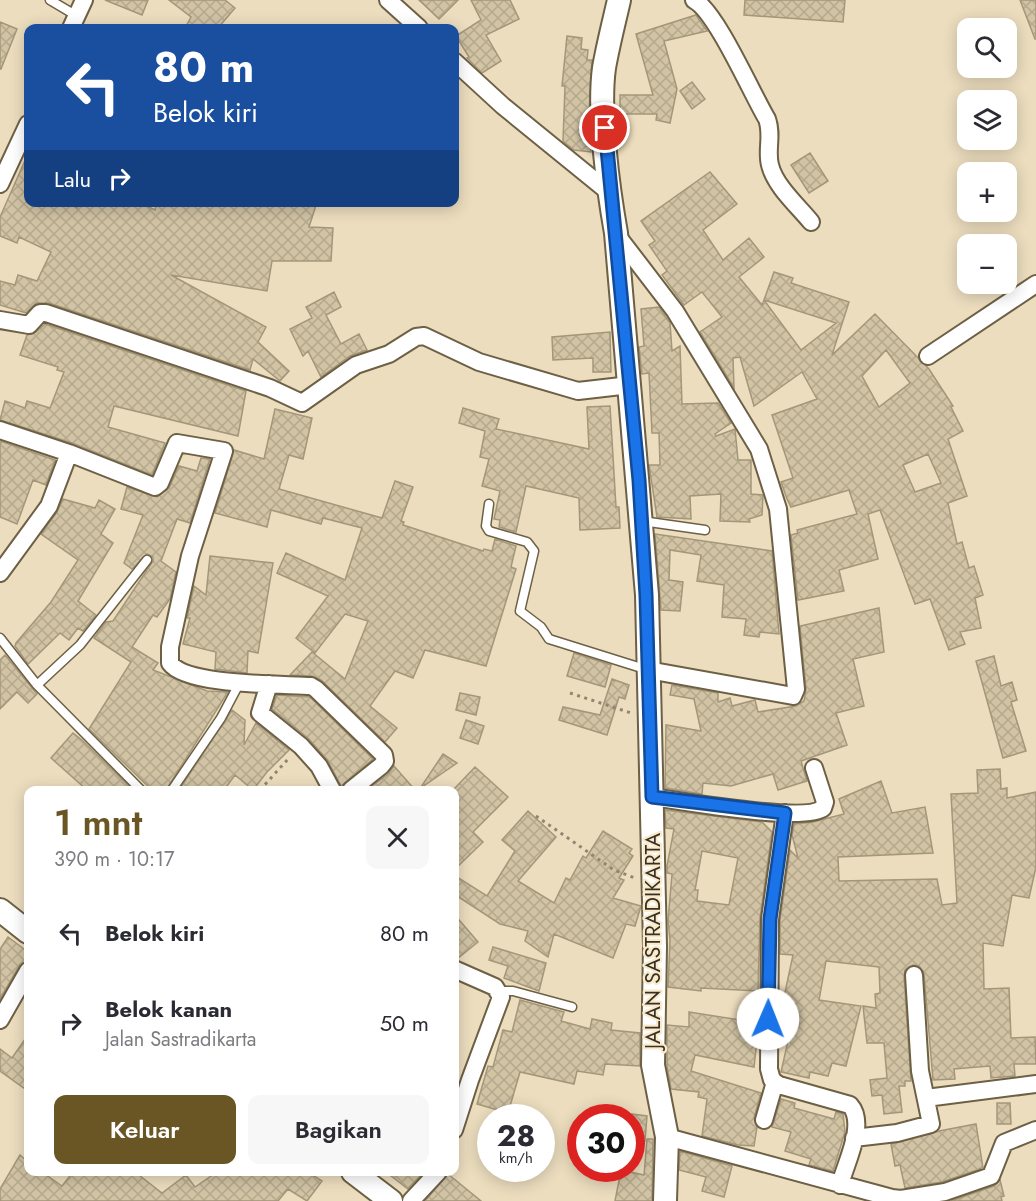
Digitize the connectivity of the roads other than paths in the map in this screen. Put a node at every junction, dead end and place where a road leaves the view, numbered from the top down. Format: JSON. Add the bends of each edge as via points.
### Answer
{"nodes":[{"id":1,"x":50,"y":0,"type":"edge"},
{"id":2,"x":84,"y":0,"type":"edge"},
{"id":3,"x":388,"y":0,"type":"edge"},
{"id":4,"x":619,"y":0,"type":"edge"},
{"id":5,"x":694,"y":0,"type":"edge"},
{"id":6,"x":74,"y":22,"type":"edge"},
{"id":7,"x":415,"y":24,"type":"edge"},
{"id":8,"x":459,"y":67,"type":"edge"},
{"id":9,"x":24,"y":133,"type":"edge"},
{"id":10,"x":0,"y":184,"type":"edge"},
{"id":11,"x":610,"y":193,"type":"junction"},
{"id":12,"x":811,"y":222,"type":"dead end"},
{"id":13,"x":616,"y":233,"type":"junction"},
{"id":14,"x":1036,"y":284,"type":"edge"},
{"id":15,"x":0,"y":320,"type":"edge"},
{"id":16,"x":928,"y":356,"type":"dead end"},
{"id":17,"x":630,"y":385,"type":"junction"},
{"id":18,"x":0,"y":430,"type":"edge"},
{"id":19,"x":69,"y":453,"type":"junction"},
{"id":20,"x":489,"y":504,"type":"dead end"},
{"id":21,"x":641,"y":521,"type":"junction"},
{"id":22,"x":705,"y":530,"type":"dead end"},
{"id":23,"x":147,"y":560,"type":"dead end"},
{"id":24,"x":0,"y":573,"type":"edge"},
{"id":25,"x":0,"y":638,"type":"edge"},
{"id":26,"x":648,"y":670,"type":"junction"},
{"id":27,"x":239,"y":684,"type":"junction"},
{"id":28,"x":269,"y":684,"type":"junction"},
{"id":29,"x":37,"y":685,"type":"junction"},
{"id":30,"x":814,"y":768,"type":"dead end"},
{"id":31,"x":137,"y":786,"type":"edge"},
{"id":32,"x":175,"y":786,"type":"edge"},
{"id":33,"x":330,"y":786,"type":"edge"},
{"id":34,"x":356,"y":786,"type":"edge"},
{"id":35,"x":652,"y":797,"type":"junction"},
{"id":36,"x":785,"y":813,"type":"junction"},
{"id":37,"x":0,"y":910,"type":"edge"},
{"id":38,"x":24,"y":929,"type":"edge"},
{"id":39,"x":459,"y":971,"type":"edge"},
{"id":40,"x":914,"y":975,"type":"dead end"},
{"id":41,"x":24,"y":978,"type":"edge"},
{"id":42,"x":499,"y":991,"type":"junction"},
{"id":43,"x":572,"y":1007,"type":"dead end"},
{"id":44,"x":0,"y":1020,"type":"edge"},
{"id":45,"x":775,"y":1082,"type":"junction"},
{"id":46,"x":1036,"y":1084,"type":"edge"},
{"id":47,"x":926,"y":1098,"type":"junction"},
{"id":48,"x":459,"y":1114,"type":"edge"},
{"id":49,"x":765,"y":1120,"type":"dead end"},
{"id":50,"x":1036,"y":1130,"type":"edge"},
{"id":51,"x":667,"y":1137,"type":"junction"},
{"id":52,"x":854,"y":1138,"type":"junction"},
{"id":53,"x":358,"y":1176,"type":"edge"},
{"id":54,"x":434,"y":1176,"type":"edge"},
{"id":55,"x":840,"y":1185,"type":"junction"},
{"id":56,"x":947,"y":1196,"type":"edge"},
{"id":57,"x":391,"y":1201,"type":"edge"},
{"id":58,"x":411,"y":1201,"type":"edge"},
{"id":59,"x":666,"y":1201,"type":"edge"}],
"edges":[{"from":1,"to":6,"type":"lane"},
{"from":2,"to":6,"type":"street"},
{"from":3,"to":7,"type":"street"},
{"from":4,"to":11,"type":"street","name":"JALAN SASTRADIKARTA","via":[[604,68]]},
{"from":5,"to":12,"type":"street","via":[[703,5],[767,119],[771,130],[769,164],[775,177]]},
{"from":8,"to":11,"type":"street"},
{"from":9,"to":10,"type":"street"},
{"from":11,"to":13,"type":"street","name":"JALAN SASTRADIKARTA"},
{"from":13,"to":17,"type":"street","name":"JALAN SASTRADIKARTA"},
{"from":13,"to":26,"type":"street","via":[[675,311],[759,449],[778,509],[796,689],[793,696]]},
{"from":14,"to":16,"type":"street"},
{"from":15,"to":17,"type":"street","via":[[30,325],[40,312],[46,313],[270,388],[297,403],[308,401],[356,365],[424,336],[479,362],[578,391]]},
{"from":17,"to":21,"type":"street","name":"JALAN SASTRADIKARTA"},
{"from":18,"to":19,"type":"street"},
{"from":19,"to":24,"type":"street","via":[[48,506]]},
{"from":19,"to":27,"type":"street","via":[[155,487],[177,443],[224,451],[190,555],[169,657],[181,673]]},
{"from":20,"to":26,"type":"lane","via":[[489,531],[527,542],[534,552],[520,610],[549,639]]},
{"from":21,"to":22,"type":"lane"},
{"from":21,"to":26,"type":"street","name":"JALAN SASTRADIKARTA"},
{"from":23,"to":29,"type":"lane","via":[[80,645]]},
{"from":25,"to":29,"type":"lane"},
{"from":26,"to":35,"type":"street","name":"JALAN SASTRADIKARTA"},
{"from":27,"to":28,"type":"street"},
{"from":27,"to":32,"type":"lane"},
{"from":28,"to":33,"type":"street","via":[[260,713],[301,746]]},
{"from":28,"to":34,"type":"street","via":[[316,689],[384,755],[381,766]]},
{"from":29,"to":31,"type":"lane"},
{"from":30,"to":36,"type":"street","via":[[823,808],[814,813]]},
{"from":35,"to":36,"type":"street"},
{"from":35,"to":51,"type":"street","name":"JALAN SASTRADIKARTA","via":[[653,1065]]},
{"from":36,"to":45,"type":"street","via":[[770,919],[768,1059],[770,1076]]},
{"from":37,"to":38,"type":"street"},
{"from":39,"to":42,"type":"street"},
{"from":40,"to":47,"type":"street","via":[[920,1071]]},
{"from":41,"to":44,"type":"street"},
{"from":42,"to":43,"type":"lane"},
{"from":42,"to":48,"type":"street","via":[[500,1004]]},
{"from":45,"to":49,"type":"street"},
{"from":45,"to":52,"type":"street","via":[[850,1106],[856,1115]]},
{"from":46,"to":47,"type":"street"},
{"from":47,"to":52,"type":"street","via":[[929,1127]]},
{"from":50,"to":56,"type":"street","via":[[1004,1143],[994,1174]]},
{"from":51,"to":55,"type":"street"},
{"from":51,"to":59,"type":"street","name":"JALAN SASTRADIKARTA"},
{"from":52,"to":55,"type":"street"},
{"from":53,"to":57,"type":"street"},
{"from":54,"to":58,"type":"street"},
{"from":55,"to":56,"type":"street","via":[[880,1197]]}]}
